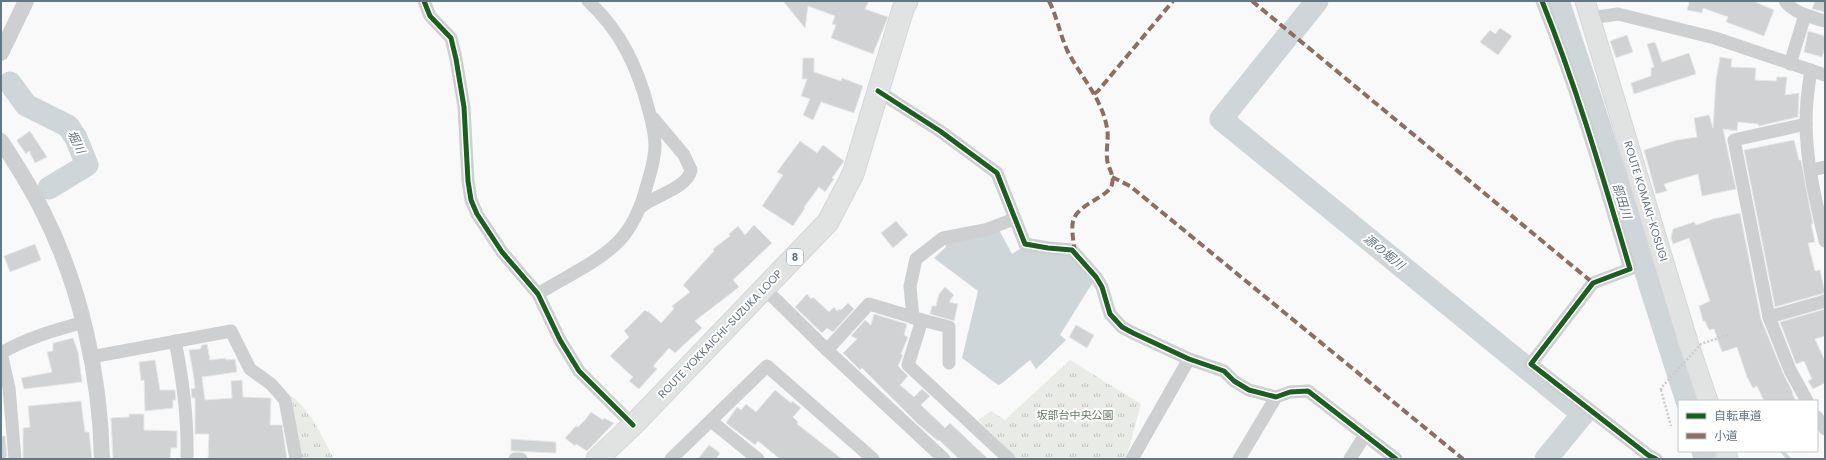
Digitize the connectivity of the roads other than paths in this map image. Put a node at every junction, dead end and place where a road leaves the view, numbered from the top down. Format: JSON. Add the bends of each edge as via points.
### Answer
{"nodes":[{"id":1,"x":26,"y":1,"type":"edge"},
{"id":2,"x":424,"y":1,"type":"edge"},
{"id":3,"x":588,"y":1,"type":"edge"},
{"id":4,"x":907,"y":1,"type":"edge"},
{"id":5,"x":1542,"y":1,"type":"edge"},
{"id":6,"x":1785,"y":1,"type":"edge"},
{"id":7,"x":1587,"y":9,"type":"edge"},
{"id":8,"x":1805,"y":15,"type":"junction"},
{"id":9,"x":1825,"y":21,"type":"edge"},
{"id":10,"x":1,"y":53,"type":"edge"},
{"id":11,"x":1790,"y":64,"type":"junction"},
{"id":12,"x":1811,"y":70,"type":"junction"},
{"id":13,"x":1825,"y":75,"type":"edge"},
{"id":14,"x":878,"y":91,"type":"junction"},
{"id":15,"x":650,"y":114,"type":"junction"},
{"id":16,"x":1806,"y":124,"type":"junction"},
{"id":17,"x":1,"y":141,"type":"edge"},
{"id":18,"x":1825,"y":167,"type":"edge"},
{"id":19,"x":1811,"y":170,"type":"junction"},
{"id":20,"x":641,"y":207,"type":"junction"},
{"id":21,"x":1014,"y":219,"type":"junction"},
{"id":22,"x":1825,"y":241,"type":"edge"},
{"id":23,"x":765,"y":289,"type":"junction"},
{"id":24,"x":538,"y":294,"type":"junction"},
{"id":25,"x":1825,"y":301,"type":"edge"},
{"id":26,"x":1769,"y":317,"type":"junction"},
{"id":27,"x":918,"y":319,"type":"junction"},
{"id":28,"x":84,"y":322,"type":"junction"},
{"id":29,"x":175,"y":341,"type":"junction"},
{"id":30,"x":827,"y":350,"type":"junction"},
{"id":31,"x":91,"y":357,"type":"junction"},
{"id":32,"x":1189,"y":359,"type":"junction"},
{"id":33,"x":949,"y":363,"type":"dead end"},
{"id":34,"x":5,"y":388,"type":"edge"},
{"id":35,"x":1276,"y":397,"type":"junction"},
{"id":36,"x":1708,"y":400,"type":"edge"},
{"id":37,"x":1806,"y":400,"type":"edge"},
{"id":38,"x":1818,"y":418,"type":"edge"},
{"id":39,"x":711,"y":421,"type":"junction"},
{"id":40,"x":633,"y":425,"type":"junction"},
{"id":41,"x":1825,"y":429,"type":"edge"},
{"id":42,"x":1364,"y":435,"type":"junction"},
{"id":43,"x":15,"y":459,"type":"edge"},
{"id":44,"x":102,"y":459,"type":"edge"},
{"id":45,"x":187,"y":459,"type":"edge"},
{"id":46,"x":296,"y":459,"type":"edge"},
{"id":47,"x":515,"y":459,"type":"edge"},
{"id":48,"x":521,"y":459,"type":"edge"},
{"id":49,"x":597,"y":459,"type":"edge"},
{"id":50,"x":671,"y":459,"type":"edge"},
{"id":51,"x":758,"y":459,"type":"edge"},
{"id":52,"x":873,"y":459,"type":"edge"},
{"id":53,"x":944,"y":459,"type":"edge"},
{"id":54,"x":1009,"y":459,"type":"edge"},
{"id":55,"x":1132,"y":459,"type":"edge"},
{"id":56,"x":1239,"y":459,"type":"edge"},
{"id":57,"x":1350,"y":459,"type":"edge"},
{"id":58,"x":1396,"y":459,"type":"edge"},
{"id":59,"x":1656,"y":459,"type":"edge"}],
"edges":[{"from":1,"to":10,"type":"street"},
{"from":2,"to":24,"type":"street","via":[[430,16],[451,38],[462,93],[468,181],[473,205],[502,252]]},
{"from":3,"to":15,"type":"street","via":[[609,24],[628,51],[641,82]]},
{"from":4,"to":14,"type":"main road","name":"ROUTE YOKKAICHI-SUZUKA LOOP","number":"8"},
{"from":5,"to":59,"type":"street","via":[[1566,60],[1630,268],[1593,283],[1531,364]]},
{"from":6,"to":8,"type":"street"},
{"from":7,"to":11,"type":"street","via":[[1715,38]]},
{"from":7,"to":36,"type":"main road","name":"ROUTE KOMAKI-KOSUGI"},
{"from":8,"to":9,"type":"street"},
{"from":8,"to":11,"type":"street"},
{"from":11,"to":12,"type":"street"},
{"from":12,"to":13,"type":"street"},
{"from":12,"to":16,"type":"street"},
{"from":14,"to":21,"type":"street","via":[[940,131],[997,173]]},
{"from":14,"to":23,"type":"main road","name":"ROUTE YOKKAICHI-SUZUKA LOOP","number":"8","via":[[853,174],[828,222]]},
{"from":15,"to":20,"type":"street","via":[[655,152]]},
{"from":15,"to":20,"type":"street","via":[[682,152],[691,170],[682,183]]},
{"from":16,"to":19,"type":"street"},
{"from":16,"to":26,"type":"street","via":[[1734,140]]},
{"from":17,"to":28,"type":"street","via":[[43,212],[66,266]]},
{"from":18,"to":19,"type":"street"},
{"from":19,"to":22,"type":"street"},
{"from":20,"to":24,"type":"street","via":[[626,232],[611,248]]},
{"from":21,"to":27,"type":"street","via":[[985,230],[943,238],[916,259],[910,286]]},
{"from":21,"to":32,"type":"street","via":[[1025,244],[1072,250],[1096,277],[1102,287],[1110,314],[1122,327]]},
{"from":23,"to":30,"type":"street"},
{"from":23,"to":40,"type":"main road","name":"ROUTE YOKKAICHI-SUZUKA LOOP","number":"8"},
{"from":24,"to":40,"type":"street","via":[[560,340],[579,371]]},
{"from":25,"to":26,"type":"street"},
{"from":26,"to":37,"type":"street","via":[[1790,370]]},
{"from":27,"to":30,"type":"street","via":[[869,304]]},
{"from":27,"to":33,"type":"street","via":[[950,327]]},
{"from":27,"to":54,"type":"street","via":[[908,365]]},
{"from":28,"to":31,"type":"street"},
{"from":28,"to":34,"type":"street","via":[[45,333],[1,353]]},
{"from":29,"to":31,"type":"street"},
{"from":29,"to":45,"type":"street","via":[[185,400]]},
{"from":29,"to":46,"type":"street","via":[[231,331],[250,369],[271,384],[285,400]]},
{"from":30,"to":53,"type":"street"},
{"from":31,"to":44,"type":"street","via":[[100,417]]},
{"from":32,"to":35,"type":"street","via":[[1224,372],[1249,390]]},
{"from":32,"to":55,"type":"street"},
{"from":34,"to":43,"type":"street"},
{"from":35,"to":42,"type":"street","via":[[1290,392],[1308,391]]},
{"from":35,"to":56,"type":"street"},
{"from":38,"to":41,"type":"street"},
{"from":39,"to":50,"type":"street"},
{"from":39,"to":51,"type":"street"},
{"from":39,"to":52,"type":"street","via":[[767,366]]},
{"from":40,"to":49,"type":"main road","name":"ROUTE YOKKAICHI-SUZUKA LOOP","number":"8"},
{"from":42,"to":57,"type":"street"},
{"from":42,"to":58,"type":"street"},
{"from":47,"to":48,"type":"street"}]}
